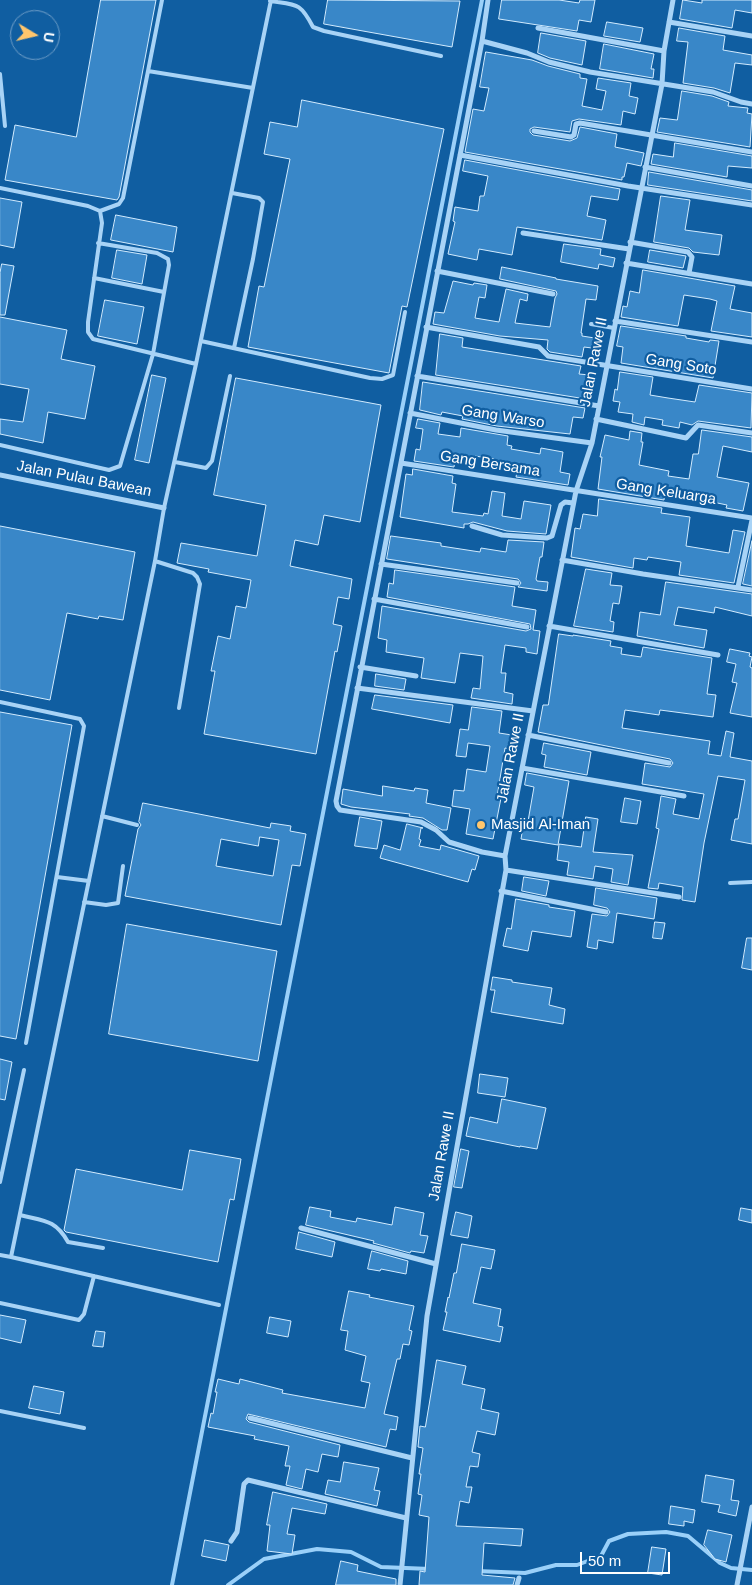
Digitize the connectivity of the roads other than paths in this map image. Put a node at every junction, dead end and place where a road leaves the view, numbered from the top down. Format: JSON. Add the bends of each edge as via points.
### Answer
{"nodes":[{"id":1,"x":162,"y":0,"type":"edge"},
{"id":2,"x":271,"y":0,"type":"edge"},
{"id":3,"x":488,"y":0,"type":"edge"},
{"id":4,"x":673,"y":0,"type":"edge"},
{"id":5,"x":669,"y":22,"type":"junction"},
{"id":6,"x":538,"y":28,"type":"dead end"},
{"id":7,"x":752,"y":36,"type":"edge"},
{"id":8,"x":482,"y":41,"type":"junction"},
{"id":9,"x":664,"y":50,"type":"junction"},
{"id":10,"x":441,"y":56,"type":"dead end"},
{"id":11,"x":148,"y":71,"type":"junction"},
{"id":12,"x":0,"y":74,"type":"edge"},
{"id":13,"x":662,"y":84,"type":"junction"},
{"id":14,"x":253,"y":88,"type":"junction"},
{"id":15,"x":752,"y":104,"type":"edge"},
{"id":16,"x":5,"y":126,"type":"dead end"},
{"id":17,"x":534,"y":130,"type":"dead end"},
{"id":18,"x":651,"y":136,"type":"junction"},
{"id":19,"x":752,"y":152,"type":"edge"},
{"id":20,"x":460,"y":155,"type":"junction"},
{"id":21,"x":645,"y":167,"type":"junction"},
{"id":22,"x":752,"y":186,"type":"edge"},
{"id":23,"x":0,"y":188,"type":"edge"},
{"id":24,"x":641,"y":188,"type":"junction"},
{"id":25,"x":232,"y":193,"type":"junction"},
{"id":26,"x":752,"y":205,"type":"edge"},
{"id":27,"x":100,"y":211,"type":"junction"},
{"id":28,"x":523,"y":233,"type":"dead end"},
{"id":29,"x":98,"y":243,"type":"junction"},
{"id":30,"x":630,"y":245,"type":"junction"},
{"id":31,"x":626,"y":263,"type":"junction"},
{"id":32,"x":437,"y":271,"type":"junction"},
{"id":33,"x":689,"y":274,"type":"junction"},
{"id":34,"x":94,"y":278,"type":"junction"},
{"id":35,"x":752,"y":284,"type":"edge"},
{"id":36,"x":164,"y":292,"type":"junction"},
{"id":37,"x":552,"y":294,"type":"dead end"},
{"id":38,"x":405,"y":312,"type":"dead end"},
{"id":39,"x":615,"y":321,"type":"junction"},
{"id":40,"x":591,"y":324,"type":"dead end"},
{"id":41,"x":426,"y":327,"type":"junction"},
{"id":42,"x":614,"y":328,"type":"junction"},
{"id":43,"x":201,"y":341,"type":"junction"},
{"id":44,"x":752,"y":342,"type":"edge"},
{"id":45,"x":234,"y":348,"type":"junction"},
{"id":46,"x":153,"y":354,"type":"junction"},
{"id":47,"x":196,"y":364,"type":"junction"},
{"id":48,"x":606,"y":365,"type":"junction"},
{"id":49,"x":230,"y":376,"type":"dead end"},
{"id":50,"x":417,"y":376,"type":"junction"},
{"id":51,"x":752,"y":389,"type":"edge"},
{"id":52,"x":599,"y":406,"type":"junction"},
{"id":53,"x":410,"y":413,"type":"junction"},
{"id":54,"x":596,"y":419,"type":"junction"},
{"id":55,"x":752,"y":433,"type":"edge"},
{"id":56,"x":592,"y":442,"type":"junction"},
{"id":57,"x":0,"y":445,"type":"edge"},
{"id":58,"x":175,"y":462,"type":"junction"},
{"id":59,"x":400,"y":463,"type":"junction"},
{"id":60,"x":0,"y":475,"type":"edge"},
{"id":61,"x":576,"y":491,"type":"junction"},
{"id":62,"x":574,"y":503,"type":"junction"},
{"id":63,"x":164,"y":508,"type":"junction"},
{"id":64,"x":752,"y":519,"type":"edge"},
{"id":65,"x":472,"y":526,"type":"dead end"},
{"id":66,"x":562,"y":560,"type":"junction"},
{"id":67,"x":155,"y":561,"type":"junction"},
{"id":68,"x":381,"y":564,"type":"junction"},
{"id":69,"x":517,"y":583,"type":"dead end"},
{"id":70,"x":738,"y":587,"type":"junction"},
{"id":71,"x":752,"y":590,"type":"edge"},
{"id":72,"x":374,"y":599,"type":"junction"},
{"id":73,"x":549,"y":626,"type":"junction"},
{"id":74,"x":527,"y":627,"type":"dead end"},
{"id":75,"x":718,"y":655,"type":"dead end"},
{"id":76,"x":360,"y":667,"type":"junction"},
{"id":77,"x":416,"y":676,"type":"dead end"},
{"id":78,"x":357,"y":688,"type":"junction"},
{"id":79,"x":0,"y":702,"type":"edge"},
{"id":80,"x":179,"y":708,"type":"dead end"},
{"id":81,"x":533,"y":711,"type":"junction"},
{"id":82,"x":528,"y":735,"type":"junction"},
{"id":83,"x":669,"y":763,"type":"dead end"},
{"id":84,"x":522,"y":768,"type":"junction"},
{"id":85,"x":684,"y":796,"type":"dead end"},
{"id":86,"x":102,"y":816,"type":"junction"},
{"id":87,"x":138,"y":825,"type":"dead end"},
{"id":88,"x":505,"y":856,"type":"junction"},
{"id":89,"x":123,"y":866,"type":"dead end"},
{"id":90,"x":506,"y":870,"type":"junction"},
{"id":91,"x":57,"y":877,"type":"junction"},
{"id":92,"x":89,"y":881,"type":"junction"},
{"id":93,"x":752,"y":882,"type":"edge"},
{"id":94,"x":730,"y":883,"type":"dead end"},
{"id":95,"x":501,"y":891,"type":"junction"},
{"id":96,"x":679,"y":897,"type":"dead end"},
{"id":97,"x":84,"y":902,"type":"junction"},
{"id":98,"x":606,"y":912,"type":"dead end"},
{"id":99,"x":26,"y":1043,"type":"dead end"},
{"id":100,"x":24,"y":1070,"type":"dead end"},
{"id":101,"x":0,"y":1182,"type":"edge"},
{"id":102,"x":20,"y":1215,"type":"junction"},
{"id":103,"x":301,"y":1228,"type":"dead end"},
{"id":104,"x":103,"y":1248,"type":"dead end"},
{"id":105,"x":0,"y":1255,"type":"edge"},
{"id":106,"x":11,"y":1257,"type":"junction"},
{"id":107,"x":436,"y":1264,"type":"junction"},
{"id":108,"x":94,"y":1276,"type":"junction"},
{"id":109,"x":0,"y":1303,"type":"edge"},
{"id":110,"x":219,"y":1305,"type":"dead end"},
{"id":111,"x":0,"y":1411,"type":"edge"},
{"id":112,"x":250,"y":1418,"type":"dead end"},
{"id":113,"x":84,"y":1428,"type":"dead end"},
{"id":114,"x":412,"y":1458,"type":"junction"},
{"id":115,"x":752,"y":1507,"type":"edge"},
{"id":116,"x":406,"y":1518,"type":"junction"},
{"id":117,"x":751,"y":1518,"type":"edge"},
{"id":118,"x":231,"y":1541,"type":"dead end"},
{"id":119,"x":518,"y":1578,"type":"dead end"},
{"id":120,"x":400,"y":1585,"type":"edge"},
{"id":121,"x":518,"y":1585,"type":"edge"},
{"id":122,"x":737,"y":1585,"type":"edge"}],
"edges":[{"from":1,"to":11,"type":"lane"},
{"from":2,"to":10,"type":"lane","via":[[304,10],[313,27],[324,31]]},
{"from":2,"to":14,"type":"lane"},
{"from":3,"to":8,"type":"street"},
{"from":4,"to":5,"type":"street","name":"Jalan Rawe II"},
{"from":5,"to":7,"type":"street"},
{"from":5,"to":9,"type":"street","name":"Jalan Rawe II"},
{"from":6,"to":9,"type":"street"},
{"from":8,"to":13,"type":"street","via":[[590,72]]},
{"from":8,"to":20,"type":"street"},
{"from":9,"to":13,"type":"street","name":"Jalan Rawe II"},
{"from":11,"to":14,"type":"lane"},
{"from":11,"to":27,"type":"lane","via":[[123,198],[119,204]]},
{"from":12,"to":16,"type":"lane"},
{"from":13,"to":15,"type":"street","via":[[713,92]]},
{"from":13,"to":18,"type":"street","name":"Jalan Rawe II"},
{"from":14,"to":25,"type":"lane"},
{"from":17,"to":18,"type":"street","via":[[571,137],[580,122]]},
{"from":18,"to":19,"type":"street"},
{"from":18,"to":21,"type":"street","name":"Jalan Rawe II"},
{"from":20,"to":24,"type":"street"},
{"from":20,"to":32,"type":"street"},
{"from":21,"to":22,"type":"street"},
{"from":21,"to":24,"type":"street","name":"Jalan Rawe II"},
{"from":23,"to":27,"type":"lane"},
{"from":24,"to":26,"type":"street"},
{"from":24,"to":30,"type":"street","name":"Jalan Rawe II"},
{"from":25,"to":43,"type":"lane"},
{"from":25,"to":45,"type":"lane","via":[[260,198],[263,202]]},
{"from":27,"to":29,"type":"lane","via":[[102,223]]},
{"from":28,"to":30,"type":"street"},
{"from":29,"to":34,"type":"lane"},
{"from":29,"to":36,"type":"lane","via":[[164,255],[169,265]]},
{"from":30,"to":31,"type":"street","name":"Jalan Rawe II"},
{"from":30,"to":33,"type":"street","via":[[688,252],[692,257]]},
{"from":31,"to":33,"type":"street"},
{"from":31,"to":39,"type":"street","name":"Jalan Rawe II"},
{"from":32,"to":37,"type":"street"},
{"from":32,"to":41,"type":"street"},
{"from":33,"to":35,"type":"street"},
{"from":34,"to":36,"type":"lane"},
{"from":34,"to":46,"type":"lane","via":[[88,322],[88,332],[93,339]]},
{"from":36,"to":46,"type":"lane"},
{"from":38,"to":45,"type":"lane","via":[[394,374],[388,378],[370,378]]},
{"from":39,"to":42,"type":"street","name":"Jalan Rawe II"},
{"from":39,"to":44,"type":"street"},
{"from":40,"to":42,"type":"lane"},
{"from":41,"to":48,"type":"street","name":"Gang Soto","via":[[539,347],[548,356]]},
{"from":41,"to":50,"type":"street"},
{"from":42,"to":48,"type":"street","name":"Jalan Rawe II"},
{"from":43,"to":45,"type":"lane"},
{"from":43,"to":47,"type":"lane"},
{"from":46,"to":47,"type":"lane"},
{"from":46,"to":57,"type":"lane","via":[[120,466],[109,470]]},
{"from":47,"to":58,"type":"lane"},
{"from":48,"to":51,"type":"street","name":"Gang Soto"},
{"from":48,"to":52,"type":"street","name":"Jalan Rawe II"},
{"from":49,"to":58,"type":"lane","via":[[212,461],[206,468]]},
{"from":50,"to":52,"type":"street"},
{"from":50,"to":53,"type":"street"},
{"from":52,"to":54,"type":"street","name":"Jalan Rawe II"},
{"from":53,"to":56,"type":"street","name":"Gang Warso","via":[[496,430]]},
{"from":53,"to":59,"type":"street"},
{"from":54,"to":55,"type":"street","via":[[686,438],[698,425]]},
{"from":54,"to":56,"type":"street","name":"Jalan Rawe II"},
{"from":56,"to":61,"type":"street","name":"Jalan Rawe II"},
{"from":58,"to":63,"type":"lane"},
{"from":59,"to":61,"type":"street","name":"Gang Bersama"},
{"from":59,"to":68,"type":"street"},
{"from":60,"to":63,"type":"street","name":"Jalan Pulau Bawean"},
{"from":61,"to":62,"type":"street","name":"Jalan Rawe II"},
{"from":61,"to":64,"type":"street","name":"Gang Keluarga"},
{"from":62,"to":65,"type":"street","via":[[561,505],[552,536],[547,538],[502,535]]},
{"from":62,"to":66,"type":"street","name":"Jalan Rawe II"},
{"from":63,"to":67,"type":"lane"},
{"from":64,"to":70,"type":"street"},
{"from":66,"to":70,"type":"street"},
{"from":66,"to":73,"type":"street","name":"Jalan Rawe II"},
{"from":67,"to":80,"type":"lane","via":[[193,573],[200,584]]},
{"from":67,"to":86,"type":"lane"},
{"from":68,"to":69,"type":"street"},
{"from":68,"to":72,"type":"street"},
{"from":70,"to":71,"type":"street"},
{"from":72,"to":74,"type":"street"},
{"from":72,"to":76,"type":"street"},
{"from":73,"to":75,"type":"street"},
{"from":73,"to":81,"type":"street","name":"Jalan Rawe II"},
{"from":76,"to":77,"type":"street"},
{"from":76,"to":78,"type":"street"},
{"from":78,"to":81,"type":"street"},
{"from":78,"to":88,"type":"street","via":[[336,806],[340,810],[421,822],[449,842]]},
{"from":79,"to":91,"type":"lane","via":[[80,719],[84,726]]},
{"from":81,"to":82,"type":"street","name":"Jalan Rawe II"},
{"from":82,"to":83,"type":"street"},
{"from":82,"to":84,"type":"street","name":"Jalan Rawe II"},
{"from":84,"to":85,"type":"street"},
{"from":84,"to":88,"type":"street","name":"Jalan Rawe II"},
{"from":86,"to":87,"type":"lane"},
{"from":86,"to":92,"type":"lane"},
{"from":88,"to":90,"type":"street","name":"Jalan Rawe II"},
{"from":89,"to":97,"type":"lane","via":[[118,903]]},
{"from":90,"to":95,"type":"street","name":"Jalan Rawe II"},
{"from":90,"to":96,"type":"street"},
{"from":91,"to":92,"type":"lane"},
{"from":91,"to":99,"type":"lane"},
{"from":92,"to":97,"type":"lane"},
{"from":93,"to":94,"type":"lane"},
{"from":95,"to":98,"type":"street"},
{"from":95,"to":107,"type":"street","name":"Jalan Rawe II"},
{"from":97,"to":102,"type":"lane"},
{"from":100,"to":101,"type":"lane"},
{"from":102,"to":104,"type":"lane","via":[[53,1223],[68,1242]]},
{"from":102,"to":106,"type":"lane"},
{"from":103,"to":107,"type":"street"},
{"from":105,"to":106,"type":"lane"},
{"from":106,"to":108,"type":"lane"},
{"from":107,"to":114,"type":"street","name":"Jalan Rawe II","via":[[427,1316]]},
{"from":108,"to":109,"type":"lane","via":[[84,1314],[79,1320]]},
{"from":108,"to":110,"type":"lane"},
{"from":111,"to":113,"type":"lane"},
{"from":112,"to":114,"type":"street"},
{"from":114,"to":116,"type":"street","name":"Jalan Rawe II"},
{"from":115,"to":117,"type":"street"},
{"from":116,"to":118,"type":"street","via":[[248,1480],[244,1484],[237,1532]]},
{"from":116,"to":120,"type":"street","name":"Jalan Rawe II"},
{"from":117,"to":122,"type":"street"},
{"from":119,"to":121,"type":"street"}]}
